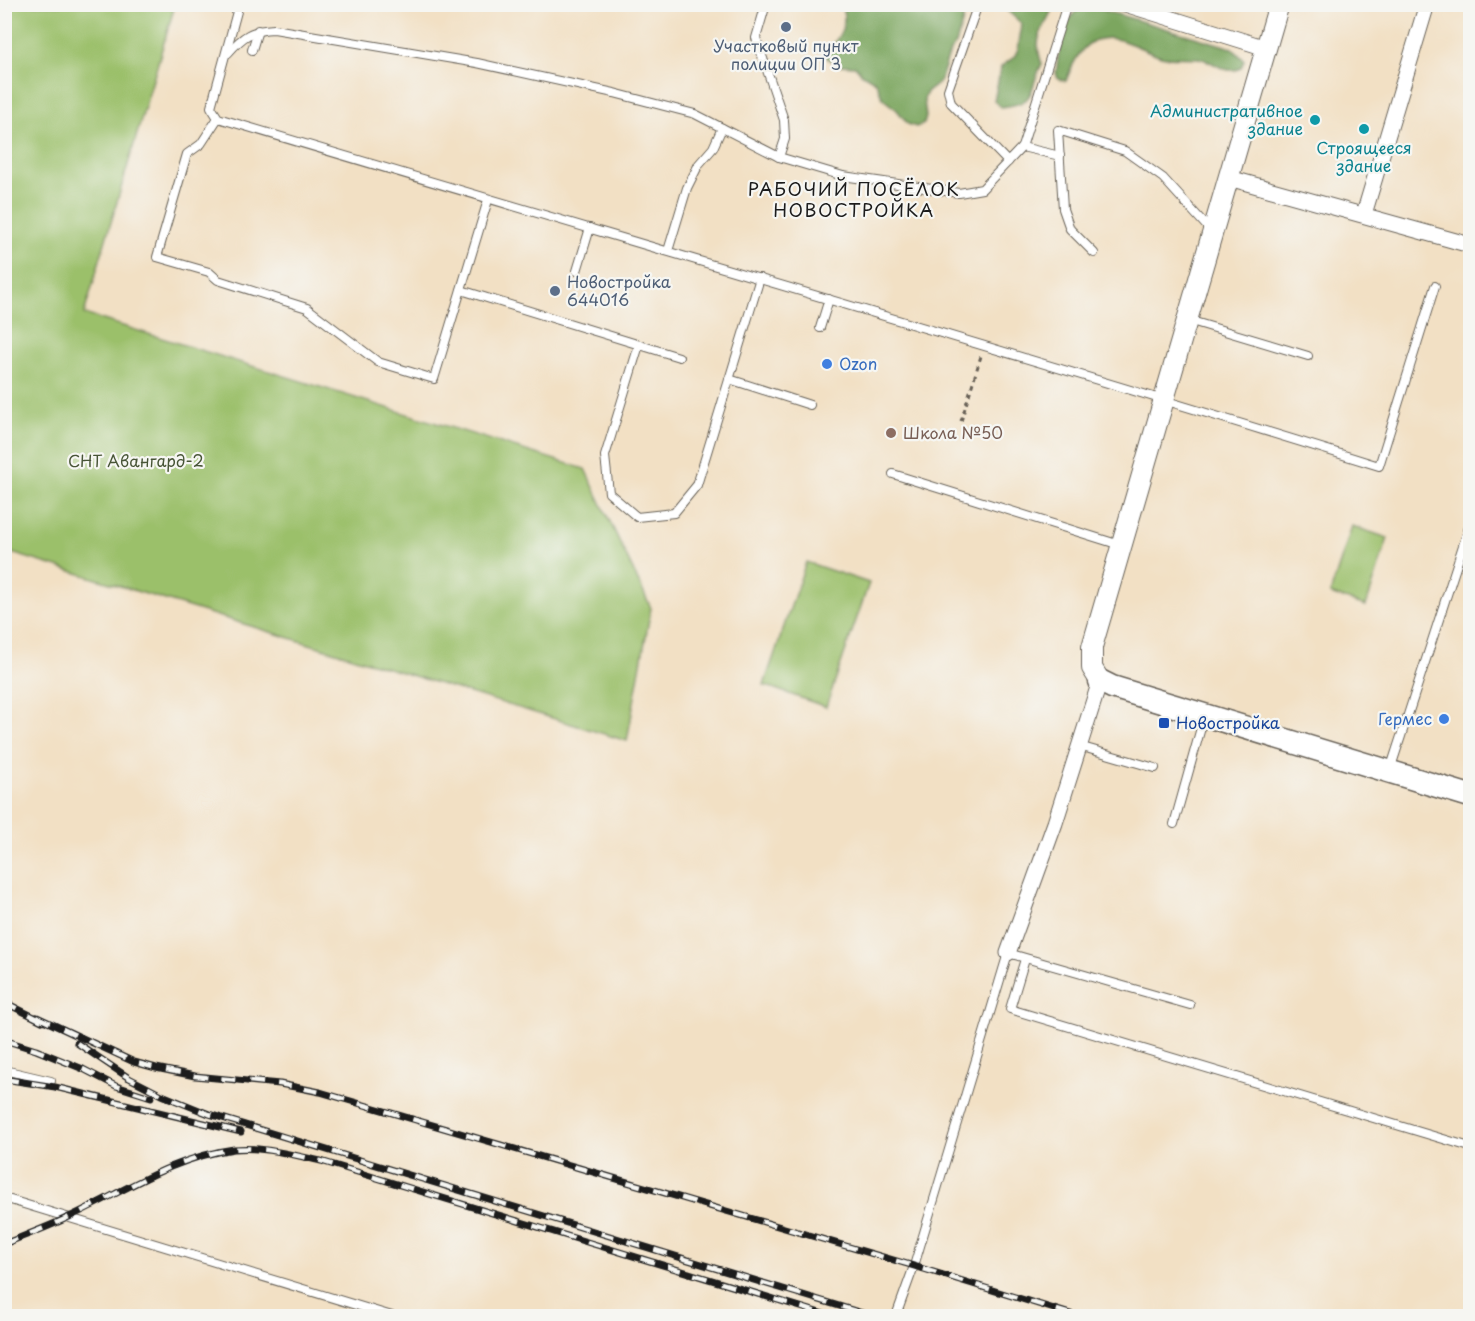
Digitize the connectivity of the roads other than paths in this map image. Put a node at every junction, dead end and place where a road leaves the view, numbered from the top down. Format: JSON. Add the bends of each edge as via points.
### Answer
{"nodes":[{"id":1,"x":239,"y":4,"type":"edge"},
{"id":2,"x":766,"y":4,"type":"edge"},
{"id":3,"x":978,"y":4,"type":"edge"},
{"id":4,"x":1067,"y":4,"type":"edge"},
{"id":5,"x":1125,"y":4,"type":"edge"},
{"id":6,"x":1279,"y":4,"type":"edge"},
{"id":7,"x":1427,"y":4,"type":"edge"},
{"id":8,"x":258,"y":30,"type":"junction"},
{"id":9,"x":1266,"y":48,"type":"junction"},
{"id":10,"x":252,"y":50,"type":"dead end"},
{"id":11,"x":227,"y":54,"type":"junction"},
{"id":12,"x":218,"y":118,"type":"junction"},
{"id":13,"x":722,"y":128,"type":"junction"},
{"id":14,"x":1022,"y":147,"type":"junction"},
{"id":15,"x":1060,"y":156,"type":"junction"},
{"id":16,"x":779,"y":157,"type":"junction"},
{"id":17,"x":1008,"y":162,"type":"junction"},
{"id":18,"x":1229,"y":178,"type":"junction"},
{"id":19,"x":488,"y":200,"type":"junction"},
{"id":20,"x":1364,"y":214,"type":"junction"},
{"id":21,"x":590,"y":228,"type":"junction"},
{"id":22,"x":1213,"y":234,"type":"junction"},
{"id":23,"x":1470,"y":245,"type":"edge"},
{"id":24,"x":668,"y":250,"type":"junction"},
{"id":25,"x":1094,"y":252,"type":"dead end"},
{"id":26,"x":577,"y":271,"type":"dead end"},
{"id":27,"x":760,"y":278,"type":"junction"},
{"id":28,"x":1435,"y":286,"type":"dead end"},
{"id":29,"x":461,"y":290,"type":"junction"},
{"id":30,"x":829,"y":299,"type":"junction"},
{"id":31,"x":1187,"y":319,"type":"junction"},
{"id":32,"x":820,"y":328,"type":"dead end"},
{"id":33,"x":639,"y":345,"type":"junction"},
{"id":34,"x":1308,"y":356,"type":"dead end"},
{"id":35,"x":679,"y":357,"type":"dead end"},
{"id":36,"x":729,"y":380,"type":"junction"},
{"id":37,"x":1163,"y":399,"type":"junction"},
{"id":38,"x":810,"y":405,"type":"dead end"},
{"id":39,"x":893,"y":474,"type":"dead end"},
{"id":40,"x":1470,"y":524,"type":"edge"},
{"id":41,"x":1121,"y":546,"type":"junction"},
{"id":42,"x":1100,"y":681,"type":"junction"},
{"id":43,"x":1204,"y":715,"type":"junction"},
{"id":44,"x":1079,"y":746,"type":"junction"},
{"id":45,"x":1155,"y":768,"type":"dead end"},
{"id":46,"x":1389,"y":771,"type":"junction"},
{"id":47,"x":1470,"y":796,"type":"edge"},
{"id":48,"x":1174,"y":824,"type":"dead end"},
{"id":49,"x":1008,"y":953,"type":"junction"},
{"id":50,"x":1025,"y":959,"type":"junction"},
{"id":51,"x":1190,"y":1005,"type":"dead end"},
{"id":52,"x":4,"y":1070,"type":"edge"},
{"id":53,"x":51,"y":1081,"type":"dead end"},
{"id":54,"x":1470,"y":1147,"type":"edge"},
{"id":55,"x":4,"y":1198,"type":"edge"},
{"id":56,"x":392,"y":1317,"type":"edge"},
{"id":57,"x":896,"y":1317,"type":"edge"}],
"edges":[{"from":1,"to":11,"type":"lane"},
{"from":2,"to":16,"type":"lane","via":[[756,38],[784,120],[785,139]]},
{"from":3,"to":17,"type":"lane","via":[[948,90],[951,103]]},
{"from":4,"to":14,"type":"lane"},
{"from":5,"to":9,"type":"street"},
{"from":6,"to":9,"type":"street"},
{"from":7,"to":20,"type":"street"},
{"from":8,"to":10,"type":"lane"},
{"from":8,"to":11,"type":"lane","via":[[242,38]]},
{"from":8,"to":13,"type":"lane","via":[[274,29],[477,63],[695,114]]},
{"from":9,"to":18,"type":"street"},
{"from":11,"to":12,"type":"lane","via":[[212,107]]},
{"from":12,"to":19,"type":"lane"},
{"from":12,"to":29,"type":"lane","via":[[201,144],[187,154],[157,257],[307,308],[378,362],[434,379]]},
{"from":13,"to":16,"type":"lane"},
{"from":13,"to":24,"type":"lane","via":[[687,188]]},
{"from":14,"to":15,"type":"lane"},
{"from":14,"to":17,"type":"lane"},
{"from":15,"to":22,"type":"lane","via":[[1058,130],[1125,151],[1163,178]]},
{"from":15,"to":25,"type":"lane","via":[[1063,209],[1070,230]]},
{"from":16,"to":17,"type":"lane","via":[[843,176],[959,193],[982,189]]},
{"from":18,"to":20,"type":"street"},
{"from":18,"to":22,"type":"street"},
{"from":19,"to":21,"type":"lane"},
{"from":19,"to":29,"type":"lane"},
{"from":20,"to":23,"type":"street"},
{"from":21,"to":24,"type":"lane"},
{"from":21,"to":26,"type":"lane"},
{"from":22,"to":31,"type":"street"},
{"from":24,"to":27,"type":"lane"},
{"from":27,"to":30,"type":"lane"},
{"from":27,"to":36,"type":"lane"},
{"from":28,"to":37,"type":"lane","via":[[1379,466]]},
{"from":29,"to":33,"type":"lane"},
{"from":30,"to":32,"type":"lane"},
{"from":30,"to":37,"type":"lane"},
{"from":31,"to":34,"type":"lane"},
{"from":31,"to":37,"type":"street"},
{"from":33,"to":35,"type":"lane"},
{"from":33,"to":36,"type":"lane","via":[[605,456],[609,493],[638,517],[674,513],[698,485]]},
{"from":36,"to":38,"type":"lane"},
{"from":37,"to":41,"type":"street"},
{"from":39,"to":41,"type":"lane"},
{"from":40,"to":46,"type":"lane"},
{"from":41,"to":42,"type":"street","via":[[1092,647],[1092,668]]},
{"from":42,"to":43,"type":"main road"},
{"from":42,"to":44,"type":"street"},
{"from":43,"to":46,"type":"main road"},
{"from":43,"to":48,"type":"lane"},
{"from":44,"to":45,"type":"lane"},
{"from":44,"to":49,"type":"street"},
{"from":46,"to":47,"type":"main road"},
{"from":49,"to":50,"type":"lane"},
{"from":49,"to":57,"type":"lane"},
{"from":50,"to":51,"type":"lane"},
{"from":50,"to":54,"type":"lane","via":[[1010,1009]]},
{"from":52,"to":53,"type":"lane"},
{"from":55,"to":56,"type":"lane"}]}
